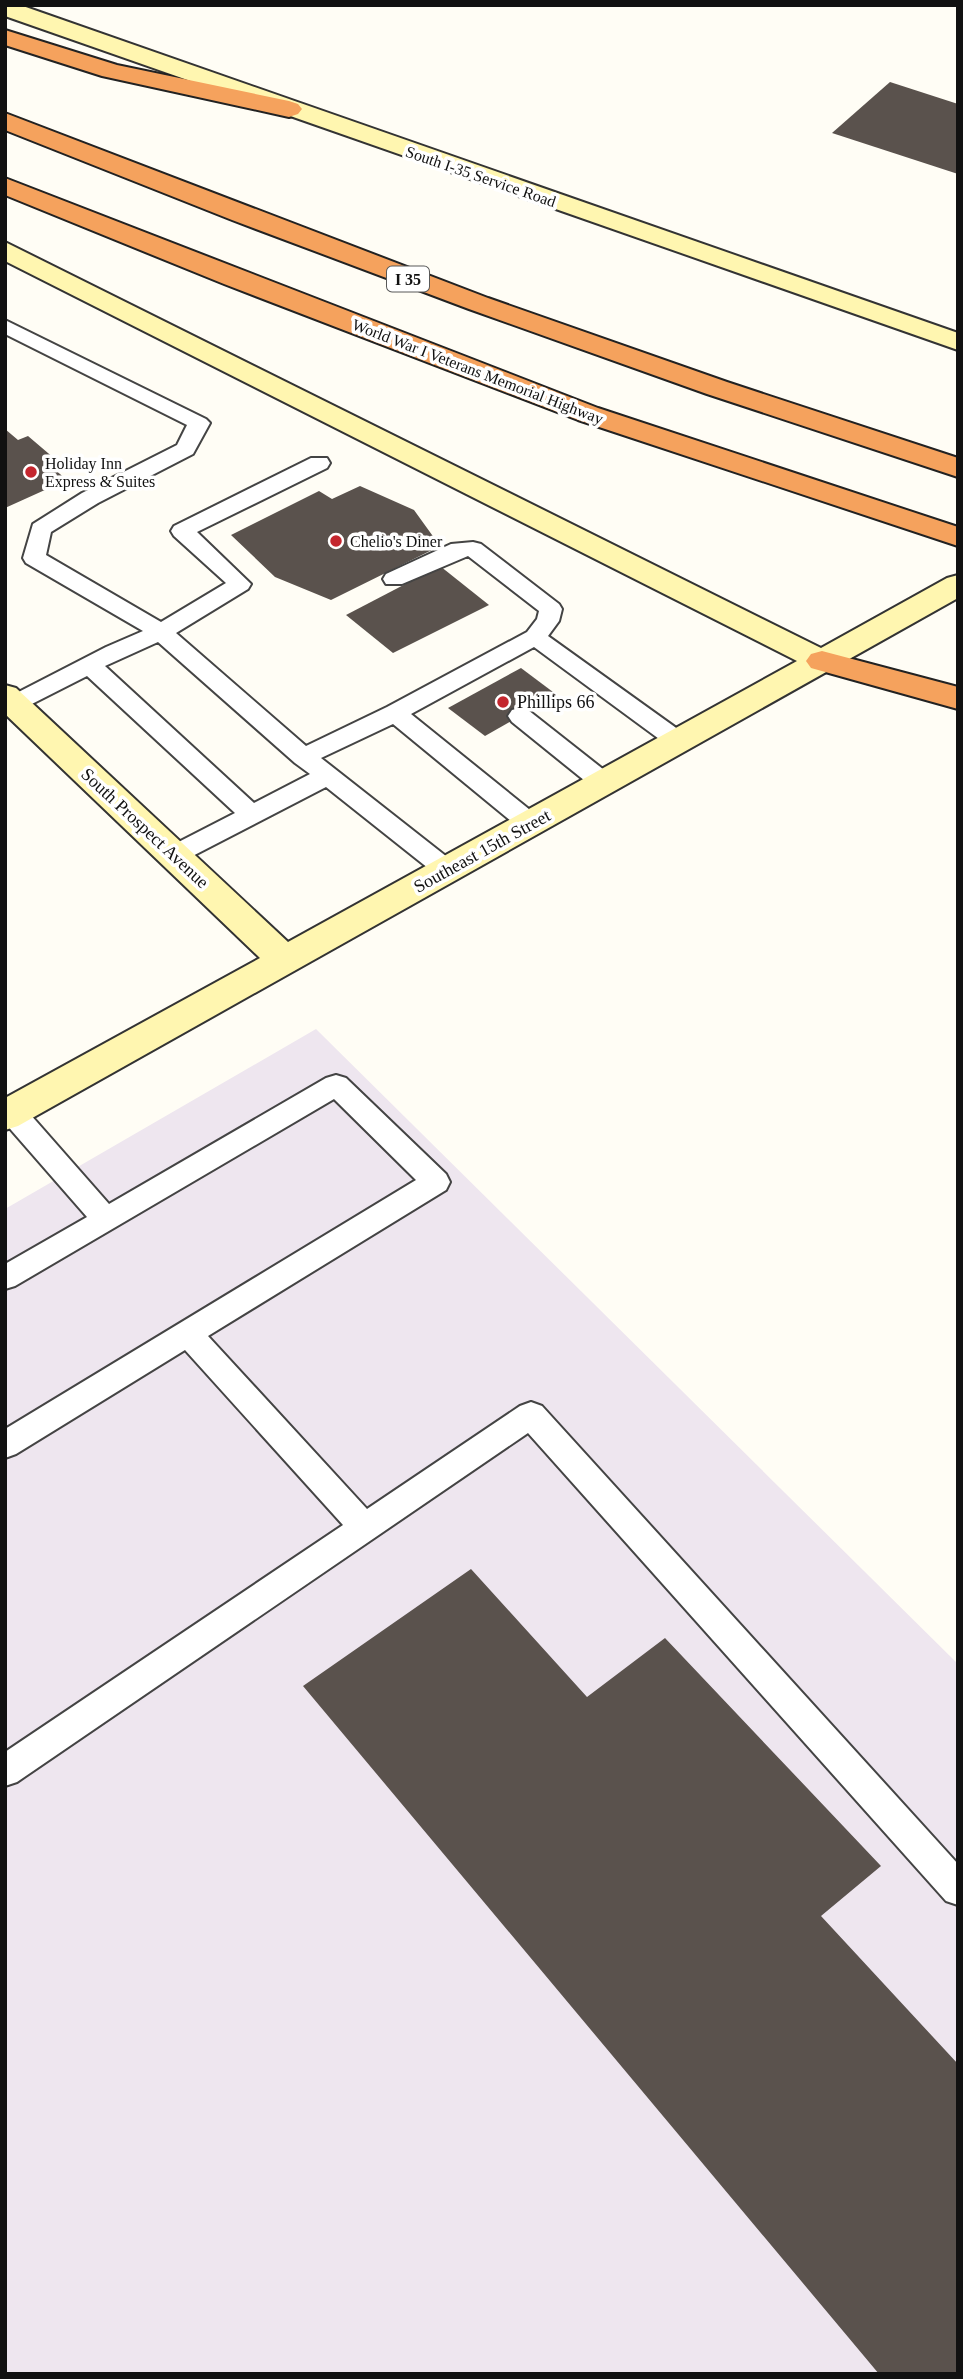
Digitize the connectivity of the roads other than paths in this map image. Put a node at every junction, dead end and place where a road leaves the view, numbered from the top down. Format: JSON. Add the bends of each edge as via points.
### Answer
{"nodes":[{"id":1,"x":5,"y":9,"type":"edge"},
{"id":2,"x":5,"y":37,"type":"edge"},
{"id":3,"x":289,"y":109,"type":"junction"},
{"id":4,"x":5,"y":121,"type":"edge"},
{"id":5,"x":5,"y":186,"type":"edge"},
{"id":6,"x":5,"y":250,"type":"edge"},
{"id":7,"x":5,"y":326,"type":"edge"},
{"id":8,"x":958,"y":342,"type":"edge"},
{"id":9,"x":319,"y":463,"type":"dead end"},
{"id":10,"x":958,"y":468,"type":"edge"},
{"id":11,"x":958,"y":537,"type":"edge"},
{"id":12,"x":394,"y":579,"type":"dead end"},
{"id":13,"x":950,"y":589,"type":"edge"},
{"id":14,"x":161,"y":632,"type":"junction"},
{"id":15,"x":535,"y":637,"type":"junction"},
{"id":16,"x":822,"y":661,"type":"junction"},
{"id":17,"x":89,"y":665,"type":"junction"},
{"id":18,"x":958,"y":698,"type":"edge"},
{"id":19,"x":10,"y":699,"type":"edge"},
{"id":20,"x":395,"y":713,"type":"junction"},
{"id":21,"x":520,"y":716,"type":"dead end"},
{"id":22,"x":678,"y":741,"type":"junction"},
{"id":23,"x":304,"y":757,"type":"junction"},
{"id":24,"x":327,"y":776,"type":"junction"},
{"id":25,"x":604,"y":783,"type":"junction"},
{"id":26,"x":252,"y":815,"type":"junction"},
{"id":27,"x":531,"y":824,"type":"junction"},
{"id":28,"x":172,"y":856,"type":"junction"},
{"id":29,"x":447,"y":870,"type":"junction"},
{"id":30,"x":285,"y":960,"type":"junction"},
{"id":31,"x":8,"y":1114,"type":"edge"},
{"id":32,"x":105,"y":1218,"type":"junction"},
{"id":33,"x":5,"y":1278,"type":"edge"},
{"id":34,"x":189,"y":1334,"type":"junction"},
{"id":35,"x":5,"y":1446,"type":"edge"},
{"id":36,"x":365,"y":1528,"type":"junction"},
{"id":37,"x":5,"y":1772,"type":"edge"},
{"id":38,"x":958,"y":1889,"type":"edge"}],
"edges":[{"from":1,"to":3,"type":"main road","name":"South I-35 Service Road"},
{"from":2,"to":3,"type":"highway","via":[[111,71]]},
{"from":3,"to":8,"type":"main road","name":"South I-35 Service Road"},
{"from":4,"to":10,"type":"highway","number":"I 35","via":[[425,286]]},
{"from":5,"to":11,"type":"highway","name":"World War I Veterans Memorial Highway","via":[[588,414]]},
{"from":6,"to":16,"type":"main road"},
{"from":7,"to":14,"type":"lane","via":[[198,423],[185,449],[41,529],[34,558]]},
{"from":9,"to":14,"type":"lane","via":[[182,531],[240,584]]},
{"from":12,"to":15,"type":"lane","via":[[459,549],[473,549],[551,609]]},
{"from":13,"to":16,"type":"main road","name":"Southeast 15th Street"},
{"from":14,"to":17,"type":"lane"},
{"from":14,"to":23,"type":"lane"},
{"from":15,"to":20,"type":"lane","via":[[474,681]]},
{"from":15,"to":22,"type":"lane"},
{"from":16,"to":18,"type":"highway"},
{"from":16,"to":22,"type":"main road","name":"Southeast 15th Street"},
{"from":17,"to":19,"type":"lane"},
{"from":17,"to":26,"type":"lane"},
{"from":19,"to":28,"type":"main road","name":"South Prospect Avenue"},
{"from":20,"to":23,"type":"lane"},
{"from":20,"to":27,"type":"lane"},
{"from":21,"to":25,"type":"lane"},
{"from":22,"to":25,"type":"main road","name":"Southeast 15th Street"},
{"from":23,"to":24,"type":"lane"},
{"from":24,"to":26,"type":"lane"},
{"from":24,"to":29,"type":"lane"},
{"from":25,"to":27,"type":"main road","name":"Southeast 15th Street"},
{"from":26,"to":28,"type":"lane"},
{"from":27,"to":29,"type":"main road","name":"Southeast 15th Street"},
{"from":28,"to":30,"type":"main road","name":"South Prospect Avenue"},
{"from":29,"to":30,"type":"main road","name":"Southeast 15th Street"},
{"from":30,"to":31,"type":"main road","name":"Southeast 15th Street"},
{"from":31,"to":32,"type":"lane"},
{"from":32,"to":33,"type":"lane"},
{"from":32,"to":34,"type":"lane","via":[[336,1085],[436,1182]]},
{"from":34,"to":35,"type":"lane"},
{"from":34,"to":36,"type":"lane"},
{"from":36,"to":37,"type":"lane"},
{"from":36,"to":38,"type":"lane","via":[[531,1415]]}]}
